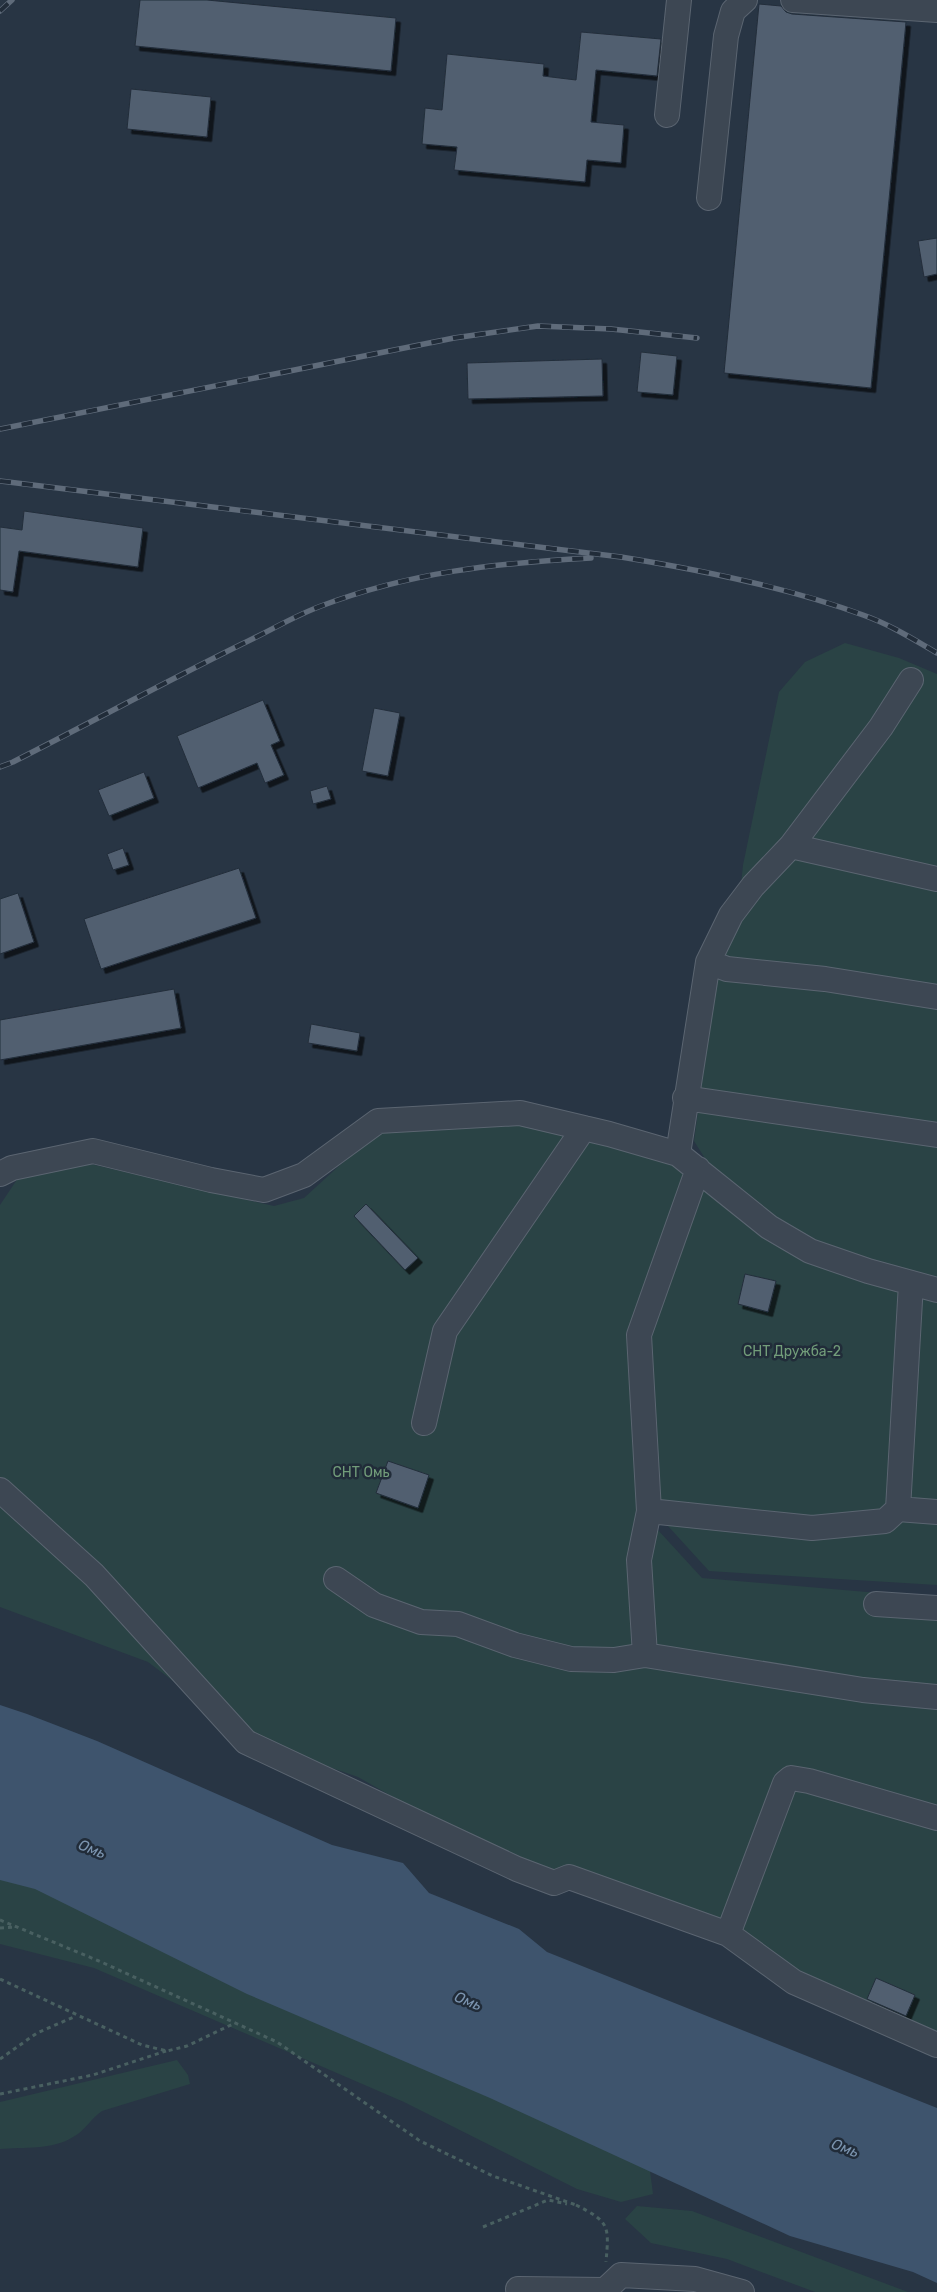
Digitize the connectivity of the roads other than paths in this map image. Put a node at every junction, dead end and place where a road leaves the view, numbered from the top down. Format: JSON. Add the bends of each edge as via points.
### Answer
{"nodes":[{"id":1,"x":679,"y":0,"type":"edge"},
{"id":2,"x":745,"y":0,"type":"edge"},
{"id":3,"x":793,"y":0,"type":"edge"},
{"id":4,"x":934,"y":6,"type":"edge"},
{"id":5,"x":667,"y":115,"type":"dead end"},
{"id":6,"x":709,"y":198,"type":"dead end"},
{"id":7,"x":911,"y":680,"type":"dead end"},
{"id":8,"x":791,"y":846,"type":"junction"},
{"id":9,"x":937,"y":879,"type":"edge"},
{"id":10,"x":708,"y":962,"type":"junction"},
{"id":11,"x":937,"y":997,"type":"edge"},
{"id":12,"x":685,"y":1098,"type":"junction"},
{"id":13,"x":584,"y":1128,"type":"junction"},
{"id":14,"x":937,"y":1135,"type":"edge"},
{"id":15,"x":678,"y":1154,"type":"junction"},
{"id":16,"x":698,"y":1169,"type":"junction"},
{"id":17,"x":0,"y":1174,"type":"edge"},
{"id":18,"x":910,"y":1283,"type":"junction"},
{"id":19,"x":937,"y":1290,"type":"edge"},
{"id":20,"x":424,"y":1423,"type":"dead end"},
{"id":21,"x":0,"y":1490,"type":"edge"},
{"id":22,"x":898,"y":1509,"type":"junction"},
{"id":23,"x":650,"y":1511,"type":"junction"},
{"id":24,"x":937,"y":1512,"type":"edge"},
{"id":25,"x":336,"y":1579,"type":"dead end"},
{"id":26,"x":876,"y":1604,"type":"dead end"},
{"id":27,"x":937,"y":1608,"type":"edge"},
{"id":28,"x":645,"y":1655,"type":"junction"},
{"id":29,"x":937,"y":1697,"type":"edge"},
{"id":30,"x":937,"y":1818,"type":"edge"},
{"id":31,"x":728,"y":1934,"type":"junction"},
{"id":32,"x":937,"y":2045,"type":"edge"},
{"id":33,"x":518,"y":2289,"type":"dead end"},
{"id":34,"x":604,"y":2291,"type":"edge"},
{"id":35,"x":742,"y":2292,"type":"edge"}],
"edges":[{"from":1,"to":5,"type":"lane"},
{"from":2,"to":6,"type":"lane","via":[[733,10],[726,36]]},
{"from":3,"to":4,"type":"lane"},
{"from":7,"to":8,"type":"lane","via":[[881,727]]},
{"from":8,"to":9,"type":"lane"},
{"from":8,"to":10,"type":"lane","via":[[731,914]]},
{"from":10,"to":11,"type":"lane","via":[[727,969],[825,979]]},
{"from":10,"to":12,"type":"lane"},
{"from":12,"to":14,"type":"lane"},
{"from":12,"to":15,"type":"lane"},
{"from":13,"to":15,"type":"lane"},
{"from":13,"to":17,"type":"lane","via":[[520,1114],[378,1121],[304,1175],[264,1190],[92,1151],[12,1168]]},
{"from":13,"to":20,"type":"lane","via":[[445,1331]]},
{"from":15,"to":16,"type":"lane"},
{"from":16,"to":18,"type":"lane","via":[[769,1227],[810,1251]]},
{"from":16,"to":23,"type":"lane","via":[[638,1335]]},
{"from":18,"to":19,"type":"lane"},
{"from":18,"to":22,"type":"lane"},
{"from":21,"to":31,"type":"lane","via":[[94,1575],[246,1742],[518,1869],[554,1883],[569,1877]]},
{"from":22,"to":23,"type":"lane","via":[[885,1521],[812,1528]]},
{"from":22,"to":24,"type":"lane"},
{"from":23,"to":28,"type":"lane","via":[[639,1560]]},
{"from":25,"to":28,"type":"lane","via":[[374,1606],[421,1622],[458,1624],[515,1645],[571,1659],[614,1660]]},
{"from":26,"to":27,"type":"lane"},
{"from":28,"to":29,"type":"lane","via":[[863,1690]]},
{"from":30,"to":31,"type":"lane","via":[[791,1778],[785,1784]]},
{"from":31,"to":32,"type":"lane","via":[[794,1982]]},
{"from":33,"to":34,"type":"lane"},
{"from":34,"to":35,"type":"lane","via":[[621,2276],[695,2280]]}]}
